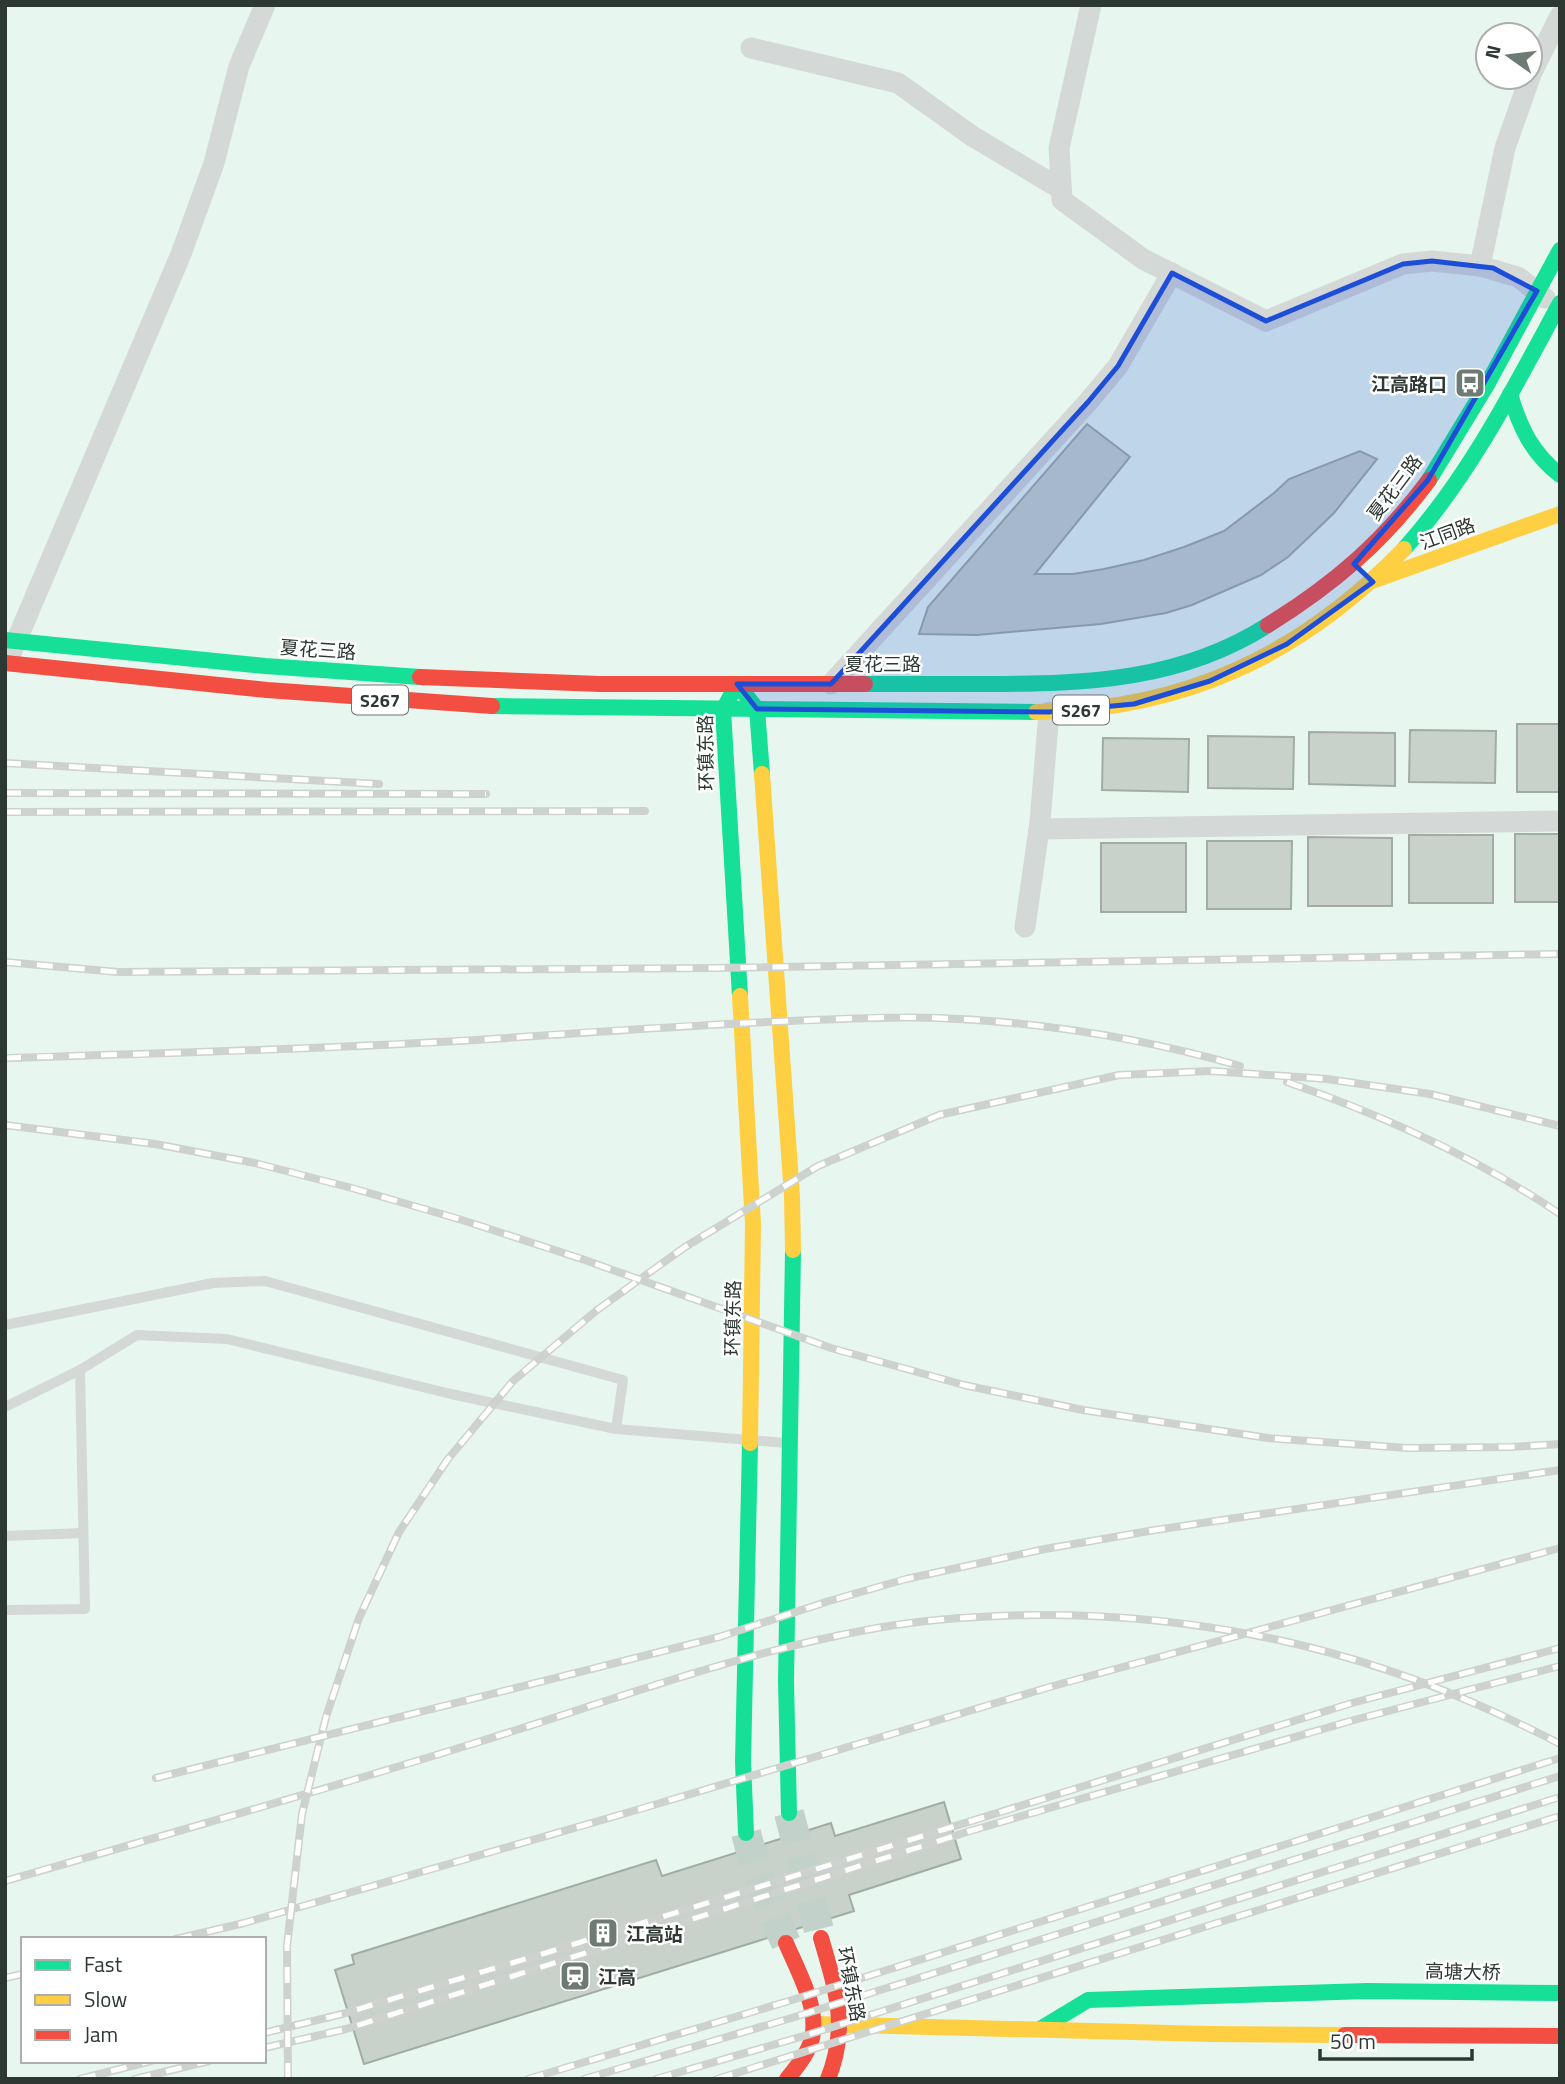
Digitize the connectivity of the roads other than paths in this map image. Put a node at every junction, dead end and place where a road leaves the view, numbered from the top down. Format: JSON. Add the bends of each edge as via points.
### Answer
{"nodes":[{"id":1,"x":265,"y":5,"type":"edge"},
{"id":2,"x":1091,"y":5,"type":"edge"},
{"id":3,"x":1560,"y":16,"type":"edge"},
{"id":4,"x":751,"y":48,"type":"dead end"},
{"id":5,"x":1544,"y":48,"type":"edge"},
{"id":6,"x":1525,"y":91,"type":"edge"},
{"id":7,"x":1061,"y":189,"type":"junction"},
{"id":8,"x":1560,"y":250,"type":"edge"},
{"id":9,"x":1480,"y":266,"type":"junction"},
{"id":10,"x":1171,"y":274,"type":"junction"},
{"id":11,"x":1537,"y":291,"type":"junction"},
{"id":12,"x":1559,"y":308,"type":"edge"},
{"id":13,"x":1510,"y":394,"type":"junction"},
{"id":14,"x":1560,"y":475,"type":"edge"},
{"id":15,"x":1560,"y":514,"type":"edge"},
{"id":16,"x":1354,"y":564,"type":"junction"},
{"id":17,"x":1373,"y":582,"type":"junction"},
{"id":18,"x":10,"y":640,"type":"edge"},
{"id":19,"x":6,"y":664,"type":"edge"},
{"id":20,"x":737,"y":684,"type":"junction"},
{"id":21,"x":831,"y":684,"type":"junction"},
{"id":22,"x":757,"y":709,"type":"junction"},
{"id":23,"x":723,"y":710,"type":"junction"},
{"id":24,"x":1049,"y":712,"type":"junction"},
{"id":25,"x":1560,"y":821,"type":"edge"},
{"id":26,"x":1039,"y":828,"type":"junction"},
{"id":27,"x":1025,"y":927,"type":"dead end"},
{"id":28,"x":5,"y":1325,"type":"edge"},
{"id":29,"x":80,"y":1370,"type":"junction"},
{"id":30,"x":5,"y":1407,"type":"edge"},
{"id":31,"x":616,"y":1429,"type":"junction"},
{"id":32,"x":750,"y":1440,"type":"junction"},
{"id":33,"x":789,"y":1444,"type":"junction"},
{"id":34,"x":83,"y":1533,"type":"junction"},
{"id":35,"x":5,"y":1536,"type":"edge"},
{"id":36,"x":5,"y":1610,"type":"edge"},
{"id":37,"x":789,"y":1813,"type":"tunnel mouth"},
{"id":38,"x":746,"y":1833,"type":"tunnel mouth"},
{"id":39,"x":821,"y":1938,"type":"tunnel mouth"},
{"id":40,"x":786,"y":1943,"type":"tunnel mouth"},
{"id":41,"x":1560,"y":1993,"type":"edge"},
{"id":42,"x":814,"y":2024,"type":"junction"},
{"id":43,"x":841,"y":2024,"type":"junction"},
{"id":44,"x":1040,"y":2029,"type":"junction"},
{"id":45,"x":1560,"y":2036,"type":"edge"},
{"id":46,"x":787,"y":2079,"type":"edge"},
{"id":47,"x":828,"y":2079,"type":"edge"}],
"edges":[{"from":1,"to":18,"type":"street","via":[[239,66],[214,163],[181,254]]},
{"from":2,"to":7,"type":"street","via":[[1059,148]]},
{"from":3,"to":5,"type":"street"},
{"from":4,"to":7,"type":"street","via":[[898,83],[972,136]]},
{"from":6,"to":9,"type":"street","via":[[1504,148]]},
{"from":7,"to":10,"type":"street","via":[[1062,200]]},
{"from":8,"to":11,"type":"street","name":"夏花三路","number":"S267"},
{"from":9,"to":10,"type":"street","via":[[1432,261],[1403,264],[1266,321]]},
{"from":9,"to":11,"type":"street","via":[[1518,276]]},
{"from":10,"to":21,"type":"street","via":[[1118,366]]},
{"from":11,"to":12,"type":"street"},
{"from":11,"to":16,"type":"street","name":"夏花三路","number":"S267","via":[[1429,480],[1383,537]]},
{"from":12,"to":13,"type":"street","number":"S267"},
{"from":13,"to":14,"type":"street","via":[[1529,445],[1543,464]]},
{"from":13,"to":17,"type":"street","number":"S267","via":[[1426,525]]},
{"from":15,"to":17,"type":"street","name":"江同路"},
{"from":16,"to":17,"type":"street"},
{"from":16,"to":21,"type":"street","name":"夏花三路","number":"S267","via":[[1303,603],[1241,641],[1143,676],[1057,684]]},
{"from":17,"to":24,"type":"street","number":"S267","via":[[1287,644],[1210,681],[1134,704]]},
{"from":18,"to":19,"type":"street"},
{"from":18,"to":20,"type":"street","name":"夏花三路","number":"S267","via":[[410,677]]},
{"from":19,"to":23,"type":"street","number":"S267","via":[[428,704]]},
{"from":20,"to":21,"type":"street","name":"夏花三路","number":"S267"},
{"from":20,"to":22,"type":"street"},
{"from":20,"to":23,"type":"street","name":"环镇东路"},
{"from":22,"to":23,"type":"street","number":"S267"},
{"from":22,"to":24,"type":"street","number":"S267"},
{"from":22,"to":33,"type":"street","via":[[792,1196]]},
{"from":23,"to":32,"type":"street","name":"环镇东路","via":[[752,1198]]},
{"from":24,"to":26,"type":"street"},
{"from":25,"to":26,"type":"street"},
{"from":26,"to":27,"type":"street"},
{"from":28,"to":31,"type":"lane","via":[[213,1283],[265,1281],[623,1380]]},
{"from":29,"to":30,"type":"lane"},
{"from":29,"to":31,"type":"lane","via":[[137,1335],[227,1339]]},
{"from":29,"to":34,"type":"lane"},
{"from":31,"to":32,"type":"lane"},
{"from":32,"to":33,"type":"lane"},
{"from":32,"to":38,"type":"street","name":"环镇东路","via":[[743,1762]]},
{"from":33,"to":37,"type":"street"},
{"from":34,"to":35,"type":"lane"},
{"from":34,"to":36,"type":"lane","via":[[85,1609]]},
{"from":39,"to":43,"type":"street","name":"环镇东路"},
{"from":40,"to":42,"type":"street"},
{"from":41,"to":44,"type":"street","name":"高塘大桥","via":[[1367,1991],[1088,2000]]},
{"from":42,"to":43,"type":"street"},
{"from":42,"to":46,"type":"street","via":[[812,2039]]},
{"from":43,"to":44,"type":"street"},
{"from":43,"to":47,"type":"street","name":"环镇东路","via":[[839,2049]]},
{"from":44,"to":45,"type":"street"}]}
